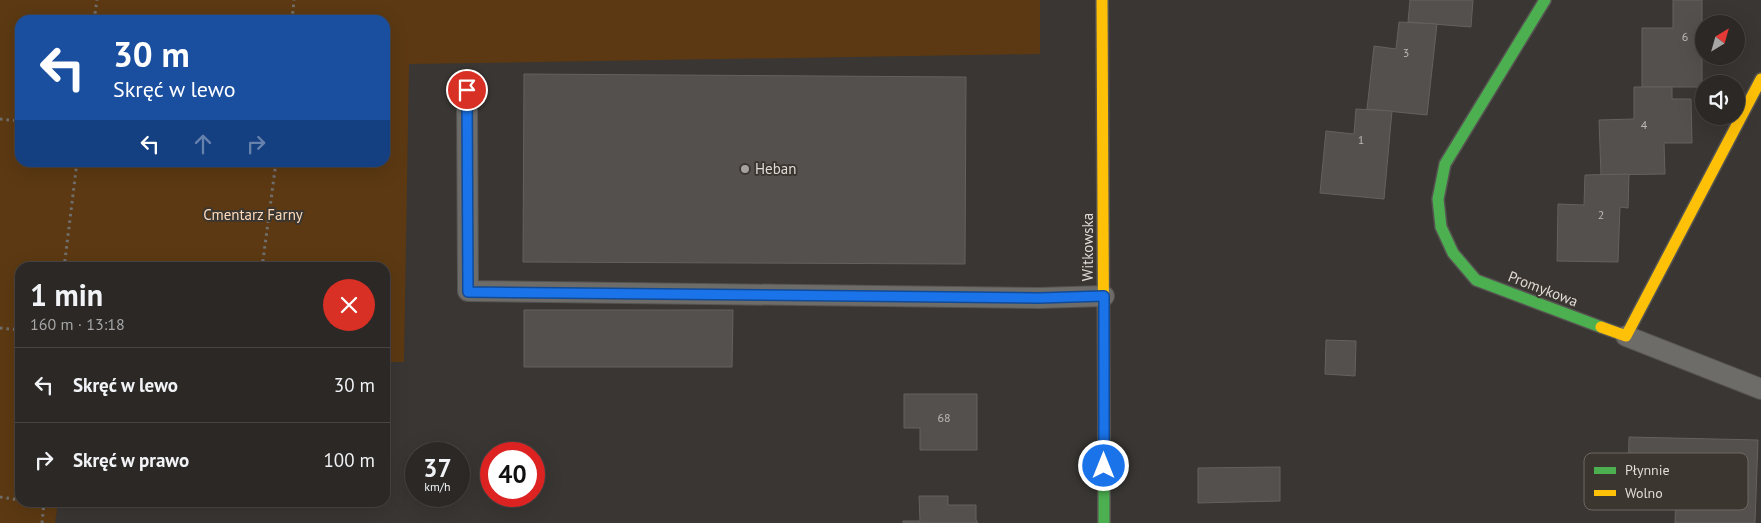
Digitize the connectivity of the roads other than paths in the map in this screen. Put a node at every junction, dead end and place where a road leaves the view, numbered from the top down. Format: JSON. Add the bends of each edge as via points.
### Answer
{"nodes":[{"id":1,"x":1102,"y":0,"type":"edge"},
{"id":2,"x":1545,"y":0,"type":"edge"},
{"id":3,"x":1761,"y":79,"type":"edge"},
{"id":4,"x":467,"y":90,"type":"dead end"},
{"id":5,"x":1104,"y":296,"type":"junction"},
{"id":6,"x":1626,"y":336,"type":"junction"},
{"id":7,"x":1761,"y":389,"type":"edge"},
{"id":8,"x":1104,"y":523,"type":"edge"}],
"edges":[{"from":1,"to":5,"type":"street","name":"Witkowska"},
{"from":2,"to":6,"type":"street","name":"Promykowa","via":[[1446,164],[1439,189],[1439,220],[1446,244],[1476,280]]},
{"from":3,"to":6,"type":"street"},
{"from":4,"to":5,"type":"lane","via":[[468,292]]},
{"from":5,"to":8,"type":"street","name":"Witkowska"},
{"from":6,"to":7,"type":"lane"}]}
